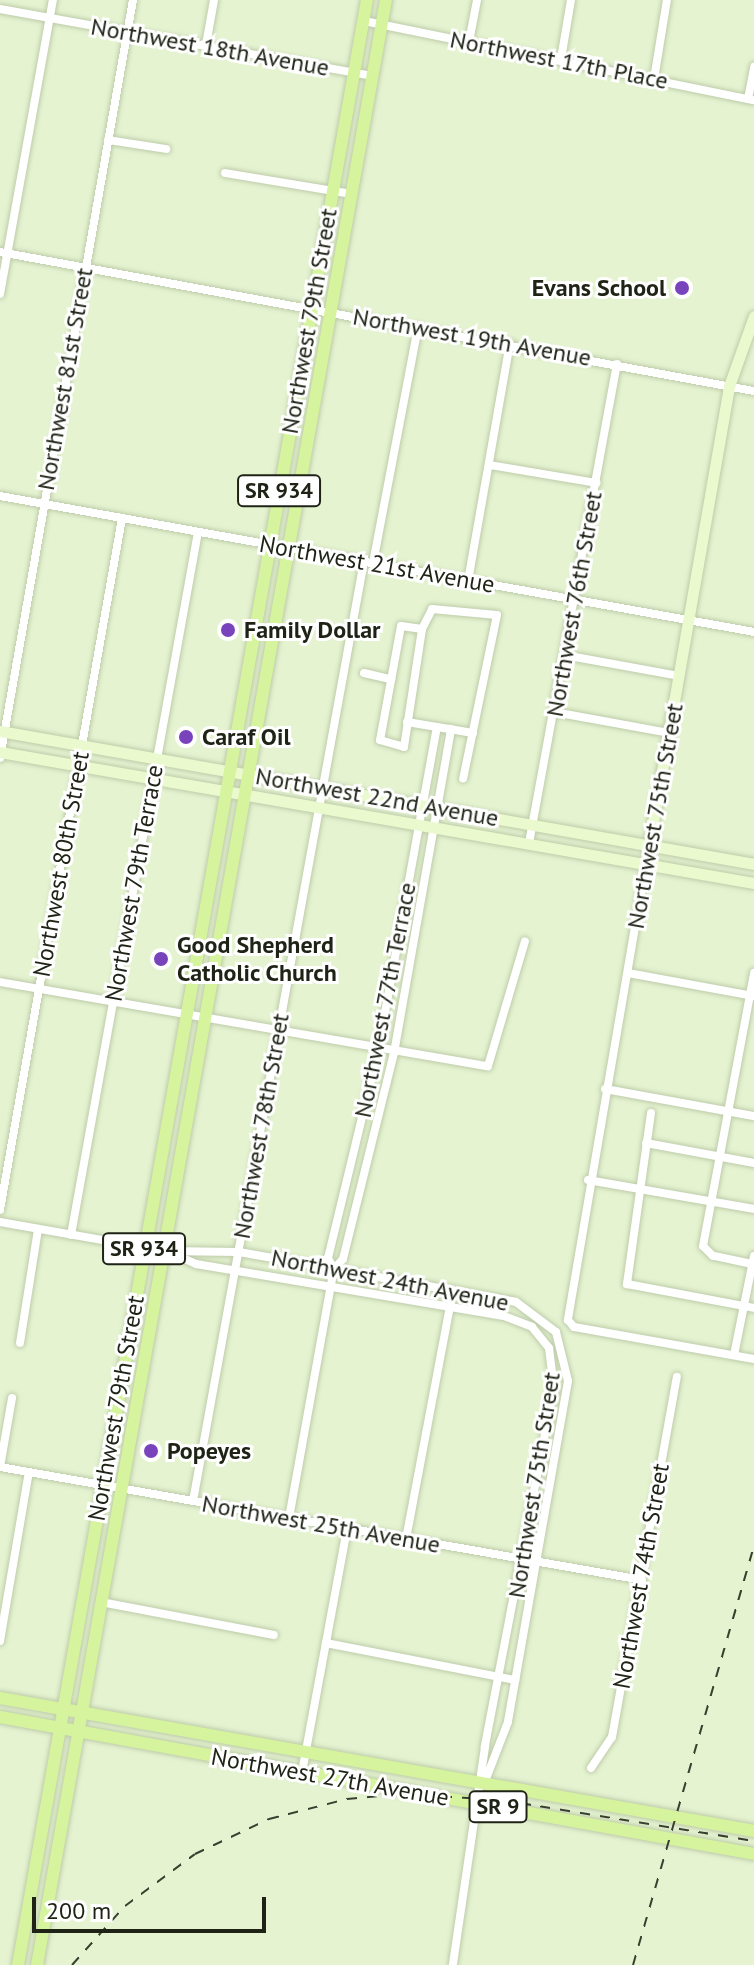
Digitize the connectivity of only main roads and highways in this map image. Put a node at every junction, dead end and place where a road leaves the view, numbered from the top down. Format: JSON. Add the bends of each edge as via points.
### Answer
{"nodes":[{"id":1,"x":367,"y":0,"type":"edge"},
{"id":2,"x":386,"y":0,"type":"edge"},
{"id":3,"x":754,"y":316,"type":"edge"},
{"id":4,"x":292,"y":413,"type":"junction"},
{"id":5,"x":312,"y":417,"type":"junction"},
{"id":6,"x":248,"y":670,"type":"junction"},
{"id":7,"x":265,"y":672,"type":"junction"},
{"id":8,"x":2,"y":731,"type":"edge"},
{"id":9,"x":0,"y":754,"type":"edge"},
{"id":10,"x":229,"y":771,"type":"junction"},
{"id":11,"x":248,"y":774,"type":"junction"},
{"id":12,"x":226,"y":789,"type":"junction"},
{"id":13,"x":245,"y":792,"type":"junction"},
{"id":14,"x":649,"y":845,"type":"junction"},
{"id":15,"x":754,"y":864,"type":"edge"},
{"id":16,"x":754,"y":883,"type":"edge"},
{"id":17,"x":208,"y":892,"type":"junction"},
{"id":18,"x":217,"y":947,"type":"junction"},
{"id":19,"x":165,"y":1130,"type":"junction"},
{"id":20,"x":185,"y":1133,"type":"junction"},
{"id":21,"x":123,"y":1365,"type":"junction"},
{"id":22,"x":143,"y":1369,"type":"junction"},
{"id":23,"x":0,"y":1698,"type":"edge"},
{"id":24,"x":62,"y":1709,"type":"junction"},
{"id":25,"x":82,"y":1713,"type":"junction"},
{"id":26,"x":0,"y":1717,"type":"edge"},
{"id":27,"x":59,"y":1728,"type":"junction"},
{"id":28,"x":78,"y":1731,"type":"junction"},
{"id":29,"x":185,"y":1732,"type":"junction"},
{"id":30,"x":182,"y":1750,"type":"junction"},
{"id":31,"x":341,"y":1760,"type":"junction"},
{"id":32,"x":338,"y":1778,"type":"junction"},
{"id":33,"x":754,"y":1831,"type":"edge"},
{"id":34,"x":754,"y":1854,"type":"edge"},
{"id":35,"x":18,"y":1965,"type":"edge"},
{"id":36,"x":37,"y":1965,"type":"edge"}],
"edges":[{"from":1,"to":4,"type":"main road","name":"Northwest 79th Street","number":"SR 934"},
{"from":2,"to":5,"type":"main road","name":"Northwest 79th Street","number":"SR 934"},
{"from":3,"to":14,"type":"main road","name":"Northwest 75th Street","via":[[729,386]]},
{"from":4,"to":5,"type":"main road"},
{"from":4,"to":6,"type":"main road","name":"Northwest 79th Street","number":"SR 934"},
{"from":5,"to":7,"type":"main road","name":"Northwest 79th Street","number":"SR 934"},
{"from":6,"to":7,"type":"main road"},
{"from":6,"to":10,"type":"main road","name":"Northwest 79th Street","number":"SR 934"},
{"from":7,"to":11,"type":"main road","name":"Northwest 79th Street","number":"SR 934"},
{"from":8,"to":10,"type":"main road","name":"Northwest 22nd Avenue"},
{"from":9,"to":12,"type":"main road","name":"Northwest 22nd Avenue"},
{"from":10,"to":11,"type":"main road","name":"Northwest 22nd Avenue"},
{"from":10,"to":12,"type":"main road","name":"Northwest 79th Street","number":"SR 934"},
{"from":11,"to":13,"type":"main road","name":"Northwest 79th Street","number":"SR 934"},
{"from":11,"to":14,"type":"main road","name":"Northwest 22nd Avenue"},
{"from":12,"to":13,"type":"main road","name":"Northwest 22nd Avenue"},
{"from":12,"to":17,"type":"main road","name":"Northwest 79th Street","number":"SR 934"},
{"from":13,"to":16,"type":"main road","name":"Northwest 22nd Avenue"},
{"from":13,"to":18,"type":"main road","name":"Northwest 79th Street","number":"SR 934"},
{"from":14,"to":15,"type":"main road","name":"Northwest 22nd Avenue"},
{"from":17,"to":18,"type":"main road","via":[[217,909]]},
{"from":17,"to":19,"type":"main road","name":"Northwest 79th Street","number":"SR 934"},
{"from":18,"to":20,"type":"main road","name":"Northwest 79th Street","number":"SR 934"},
{"from":19,"to":20,"type":"main road"},
{"from":19,"to":21,"type":"main road","name":"Northwest 79th Street","number":"SR 934"},
{"from":20,"to":22,"type":"main road","name":"Northwest 79th Street","number":"SR 934"},
{"from":21,"to":22,"type":"main road"},
{"from":21,"to":24,"type":"main road","name":"Northwest 79th Street","number":"SR 934"},
{"from":22,"to":25,"type":"main road","name":"Northwest 79th Street","number":"SR 934"},
{"from":23,"to":24,"type":"main road","name":"Northwest 27th Avenue","number":"SR 9"},
{"from":24,"to":25,"type":"main road","name":"Northwest 27th Avenue","number":"SR 9"},
{"from":24,"to":27,"type":"main road","name":"Northwest 79th Street","number":"SR 934"},
{"from":25,"to":28,"type":"main road","name":"Northwest 79th Street","number":"SR 934"},
{"from":25,"to":29,"type":"main road","name":"Northwest 27th Avenue","number":"SR 9"},
{"from":26,"to":27,"type":"main road","name":"Northwest 27th Avenue","number":"SR 9"},
{"from":27,"to":28,"type":"main road","name":"Northwest 27th Avenue","number":"SR 9"},
{"from":27,"to":35,"type":"main road","name":"Northwest 79th Street","number":"SR 934"},
{"from":28,"to":30,"type":"main road","name":"Northwest 27th Avenue","number":"SR 9"},
{"from":28,"to":36,"type":"main road","name":"Northwest 79th Street","number":"SR 934"},
{"from":29,"to":30,"type":"main road"},
{"from":29,"to":31,"type":"main road","name":"Northwest 27th Avenue","number":"SR 9"},
{"from":30,"to":32,"type":"main road","name":"Northwest 27th Avenue","number":"SR 9"},
{"from":31,"to":32,"type":"main road"},
{"from":31,"to":33,"type":"main road","name":"Northwest 27th Avenue","number":"SR 9"},
{"from":32,"to":34,"type":"main road","name":"Northwest 27th Avenue","number":"SR 9"}]}
